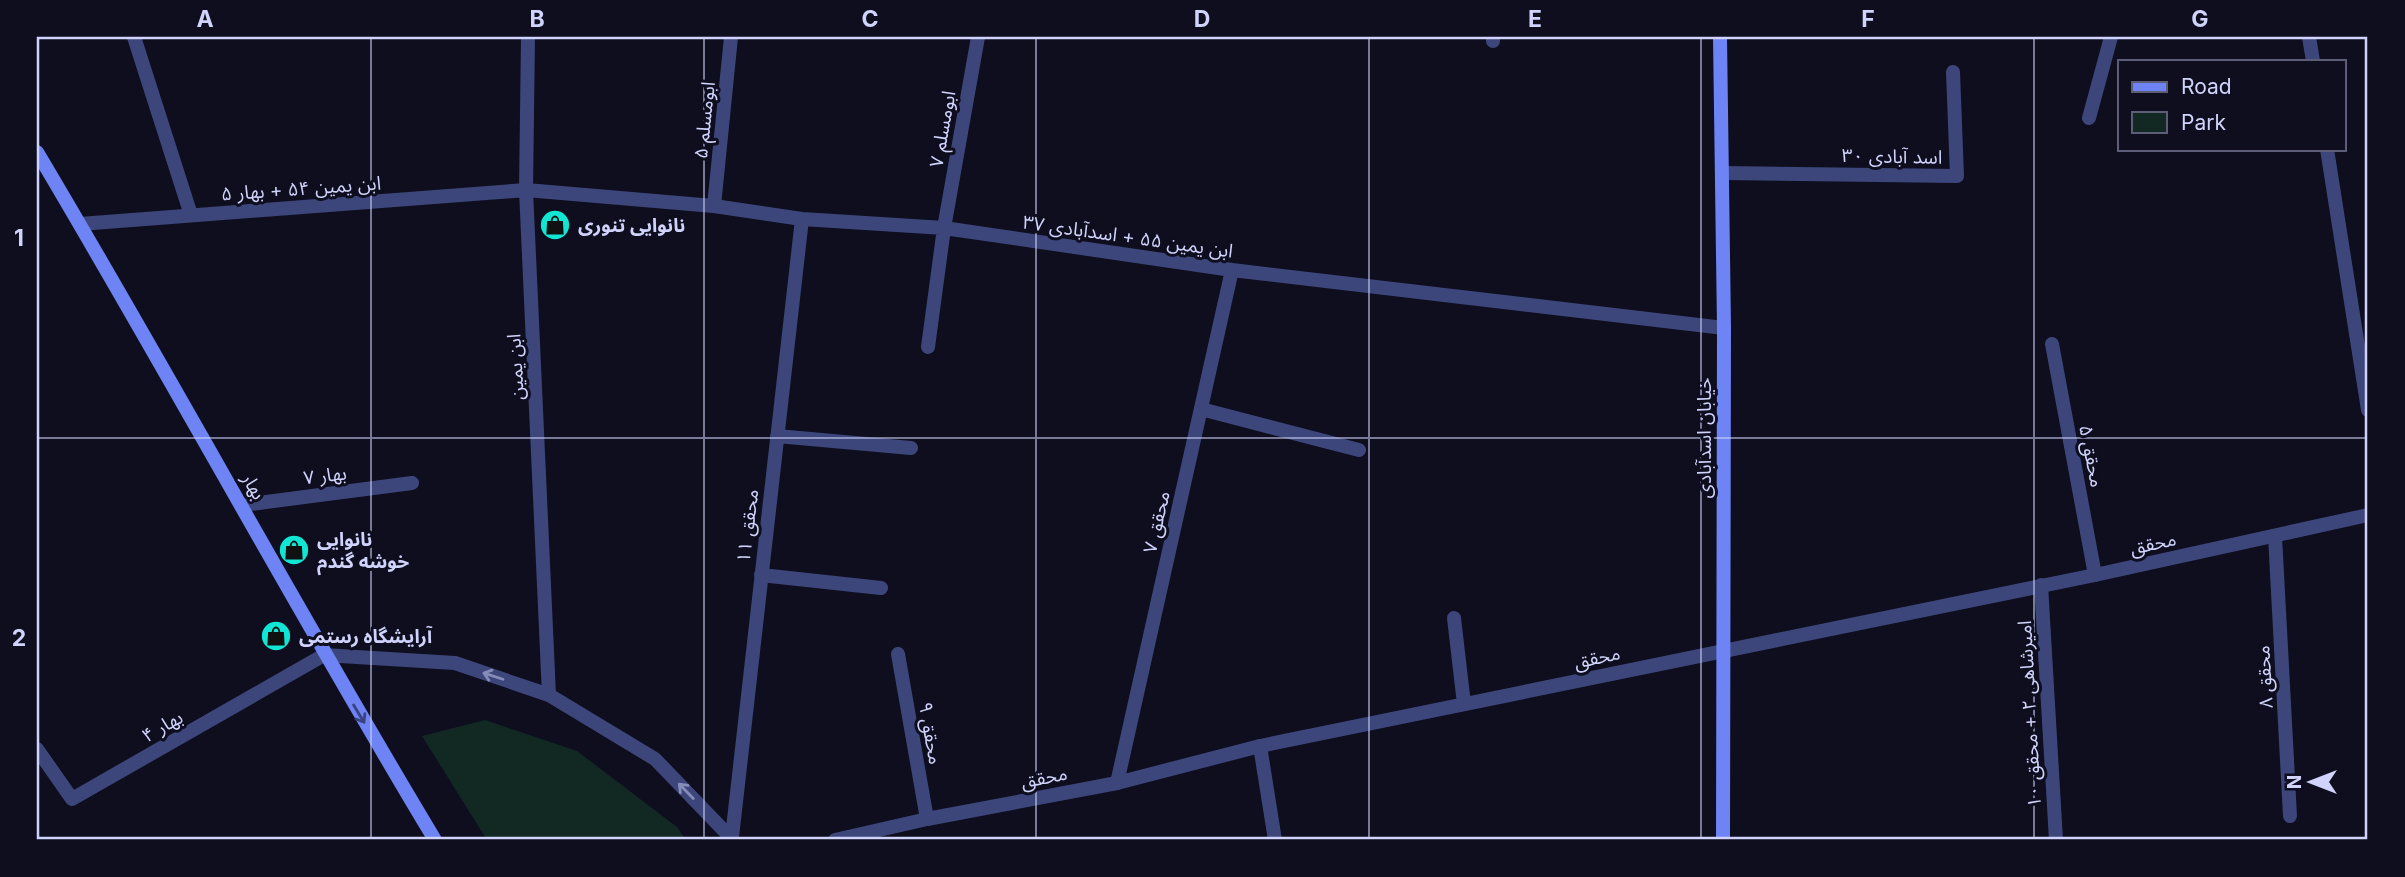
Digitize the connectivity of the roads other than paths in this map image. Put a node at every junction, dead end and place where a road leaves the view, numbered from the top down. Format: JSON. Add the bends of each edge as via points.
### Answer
{"nodes":[{"id":1,"x":134,"y":37,"type":"edge"},
{"id":2,"x":528,"y":37,"type":"edge"},
{"id":3,"x":731,"y":37,"type":"edge"},
{"id":4,"x":978,"y":37,"type":"edge"},
{"id":5,"x":1720,"y":37,"type":"edge"},
{"id":6,"x":2111,"y":37,"type":"edge"},
{"id":7,"x":2309,"y":37,"type":"edge"},
{"id":8,"x":2313,"y":60,"type":"edge"},
{"id":9,"x":1953,"y":72,"type":"dead end"},
{"id":10,"x":2089,"y":118,"type":"dead end"},
{"id":11,"x":2327,"y":150,"type":"edge"},
{"id":12,"x":37,"y":152,"type":"edge"},
{"id":13,"x":1722,"y":173,"type":"junction"},
{"id":14,"x":526,"y":190,"type":"junction"},
{"id":15,"x":714,"y":206,"type":"junction"},
{"id":16,"x":191,"y":215,"type":"junction"},
{"id":17,"x":802,"y":219,"type":"junction"},
{"id":18,"x":80,"y":224,"type":"junction"},
{"id":19,"x":944,"y":229,"type":"junction"},
{"id":20,"x":1232,"y":270,"type":"junction"},
{"id":21,"x":1724,"y":328,"type":"junction"},
{"id":22,"x":2052,"y":344,"type":"dead end"},
{"id":23,"x":928,"y":347,"type":"dead end"},
{"id":24,"x":1201,"y":410,"type":"junction"},
{"id":25,"x":2368,"y":410,"type":"edge"},
{"id":26,"x":777,"y":436,"type":"junction"},
{"id":27,"x":911,"y":448,"type":"dead end"},
{"id":28,"x":1359,"y":450,"type":"dead end"},
{"id":29,"x":412,"y":483,"type":"dead end"},
{"id":30,"x":243,"y":505,"type":"junction"},
{"id":31,"x":2368,"y":515,"type":"edge"},
{"id":32,"x":2275,"y":536,"type":"junction"},
{"id":33,"x":761,"y":575,"type":"junction"},
{"id":34,"x":2095,"y":575,"type":"junction"},
{"id":35,"x":2041,"y":585,"type":"junction"},
{"id":36,"x":881,"y":588,"type":"dead end"},
{"id":37,"x":1454,"y":618,"type":"dead end"},
{"id":38,"x":1722,"y":651,"type":"junction"},
{"id":39,"x":898,"y":654,"type":"dead end"},
{"id":40,"x":324,"y":655,"type":"junction"},
{"id":41,"x":549,"y":695,"type":"junction"},
{"id":42,"x":1464,"y":704,"type":"junction"},
{"id":43,"x":1260,"y":746,"type":"junction"},
{"id":44,"x":37,"y":749,"type":"edge"},
{"id":45,"x":1117,"y":783,"type":"junction"},
{"id":46,"x":2291,"y":816,"type":"dead end"},
{"id":47,"x":927,"y":819,"type":"junction"},
{"id":48,"x":733,"y":839,"type":"edge"},
{"id":49,"x":435,"y":840,"type":"edge"},
{"id":50,"x":835,"y":840,"type":"edge"},
{"id":51,"x":1275,"y":840,"type":"edge"},
{"id":52,"x":1723,"y":840,"type":"edge"},
{"id":53,"x":2056,"y":840,"type":"edge"}],
"edges":[{"from":1,"to":16,"type":"street"},
{"from":2,"to":14,"type":"street","name":"ابن یمین"},
{"from":3,"to":15,"type":"street","name":"ابومسلم ۵"},
{"from":4,"to":19,"type":"street","name":"ابومسلم ۷"},
{"from":5,"to":13,"type":"main road","name":"خیابان اسدآبادی"},
{"from":6,"to":10,"type":"street"},
{"from":7,"to":8,"type":"street"},
{"from":9,"to":13,"type":"street","name":"اسد آبادی ۳۰","via":[[1957,176]]},
{"from":11,"to":25,"type":"street"},
{"from":12,"to":18,"type":"main road","name":"بهار"},
{"from":13,"to":21,"type":"main road","name":"خیابان اسدآبادی"},
{"from":14,"to":15,"type":"street","name":"ابن یمین ۵۵ + اسدآبادی ۳۷"},
{"from":14,"to":16,"type":"street","name":"ابن یمین ۵۴ + بهار ۵"},
{"from":14,"to":41,"type":"street","name":"ابن یمین"},
{"from":15,"to":17,"type":"street","name":"ابن یمین ۵۵ + اسدآبادی ۳۷"},
{"from":16,"to":18,"type":"street","name":"ابن یمین ۵۴ + بهار ۵"},
{"from":17,"to":19,"type":"street","name":"ابن یمین ۵۵ + اسدآبادی ۳۷"},
{"from":17,"to":26,"type":"street","name":"محقق ۱۱"},
{"from":18,"to":30,"type":"main road","name":"بهار"},
{"from":19,"to":20,"type":"street","name":"ابن یمین ۵۵ + اسدآبادی ۳۷"},
{"from":19,"to":23,"type":"street","name":"ابومسلم ۷"},
{"from":20,"to":21,"type":"street","name":"ابن یمین ۵۵ + اسدآبادی ۳۷"},
{"from":20,"to":24,"type":"street","name":"محقق ۷"},
{"from":21,"to":38,"type":"main road","name":"خیابان اسدآبادی"},
{"from":22,"to":34,"type":"street","name":"محقق ۵"},
{"from":24,"to":28,"type":"street"},
{"from":24,"to":45,"type":"street","name":"محقق ۷"},
{"from":26,"to":27,"type":"street"},
{"from":26,"to":33,"type":"street","name":"محقق ۱۱"},
{"from":29,"to":30,"type":"street","name":"بهار ۷"},
{"from":30,"to":40,"type":"main road","name":"بهار"},
{"from":31,"to":32,"type":"street","name":"محقق"},
{"from":32,"to":34,"type":"street","name":"محقق"},
{"from":32,"to":46,"type":"street","name":"محقق ۸"},
{"from":33,"to":36,"type":"street"},
{"from":33,"to":48,"type":"street","name":"محقق ۱۱"},
{"from":34,"to":35,"type":"street","name":"محقق"},
{"from":35,"to":38,"type":"street","name":"محقق"},
{"from":35,"to":53,"type":"street","name":"امیرشاهی ۲ + محقق ۱۰"},
{"from":37,"to":42,"type":"street"},
{"from":38,"to":42,"type":"street","name":"محقق"},
{"from":38,"to":52,"type":"main road","name":"خیابان اسدآبادی"},
{"from":39,"to":47,"type":"street","name":"محقق ۹"},
{"from":41,"to":40,"type":"street","one_way":true,"via":[[455,663]]},
{"from":40,"to":44,"type":"street","name":"بهار ۴","via":[[72,799]]},
{"from":40,"to":49,"type":"main road","name":"بهار","one_way":true},
{"from":48,"to":41,"type":"street","one_way":true,"via":[[655,759]]},
{"from":42,"to":43,"type":"street","name":"محقق"},
{"from":43,"to":45,"type":"street","name":"محقق"},
{"from":43,"to":51,"type":"street"},
{"from":45,"to":47,"type":"street","name":"محقق"},
{"from":47,"to":50,"type":"street","name":"محقق"}]}
